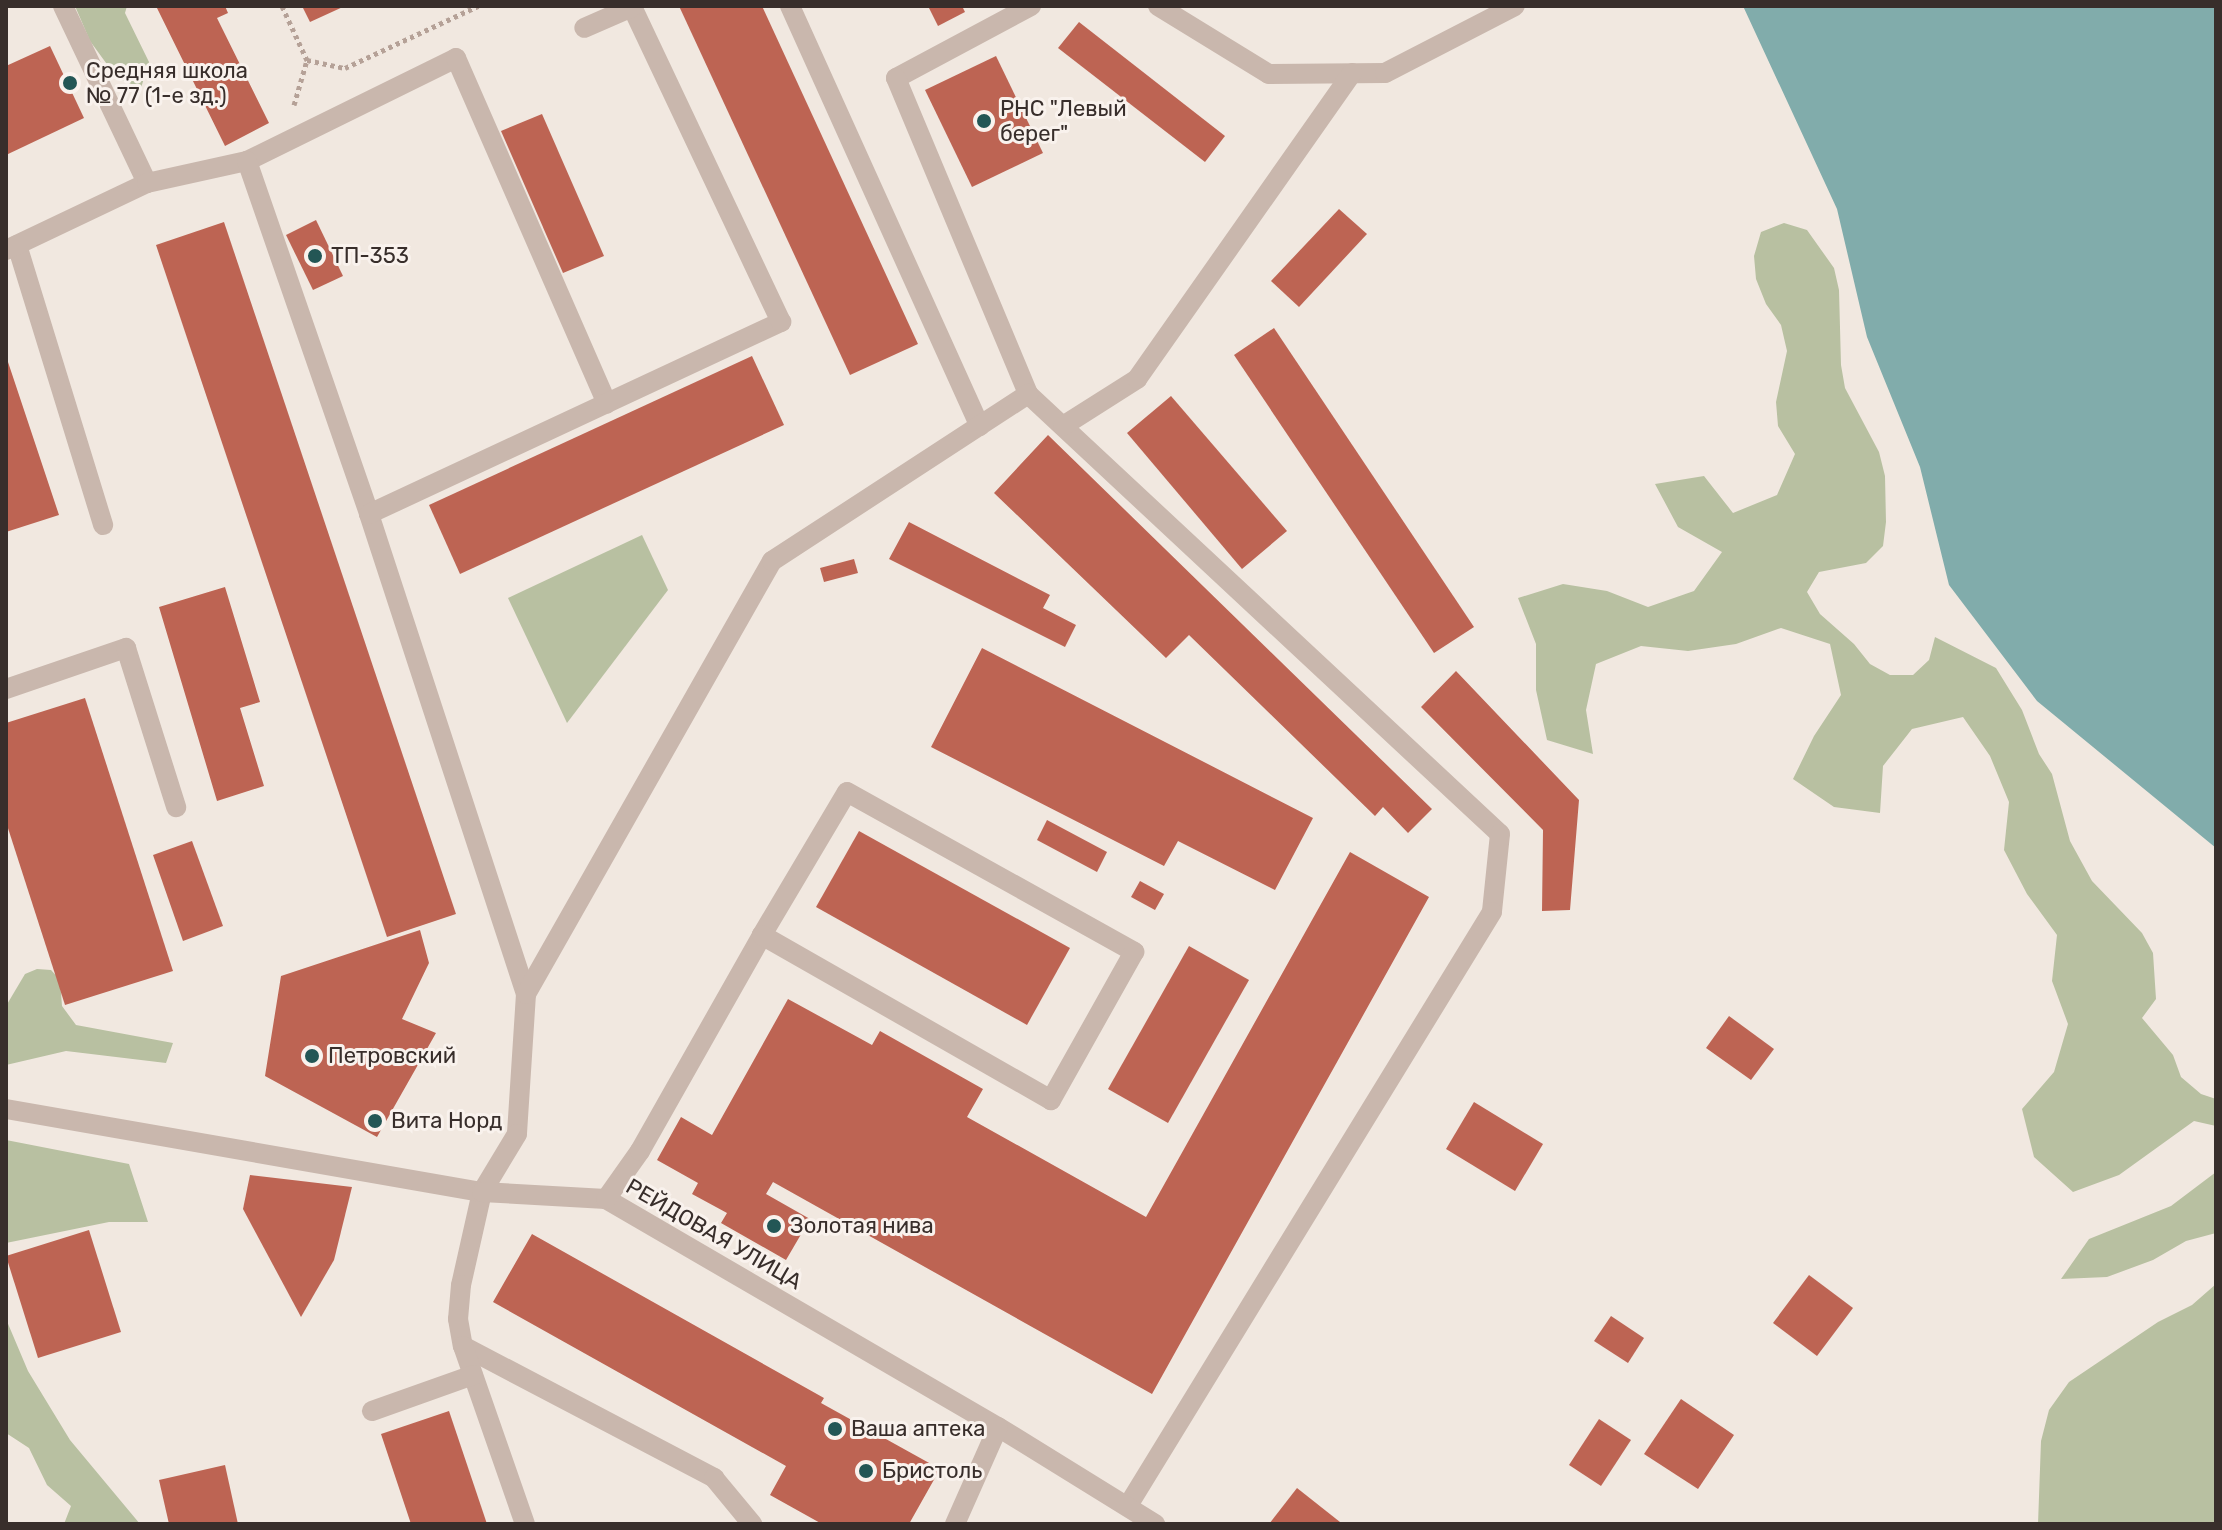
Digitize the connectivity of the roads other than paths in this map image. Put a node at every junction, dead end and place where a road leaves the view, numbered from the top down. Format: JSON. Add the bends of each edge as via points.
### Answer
{"nodes":[{"id":1,"x":63,"y":6,"type":"edge"},
{"id":2,"x":790,"y":6,"type":"edge"},
{"id":3,"x":1031,"y":6,"type":"edge"},
{"id":4,"x":1158,"y":6,"type":"edge"},
{"id":5,"x":1515,"y":6,"type":"edge"},
{"id":6,"x":584,"y":28,"type":"dead end"},
{"id":7,"x":1352,"y":73,"type":"junction"},
{"id":8,"x":247,"y":161,"type":"junction"},
{"id":9,"x":147,"y":183,"type":"junction"},
{"id":10,"x":11,"y":248,"type":"edge"},
{"id":11,"x":1028,"y":394,"type":"junction"},
{"id":12,"x":607,"y":403,"type":"junction"},
{"id":13,"x":980,"y":426,"type":"junction"},
{"id":14,"x":1063,"y":426,"type":"junction"},
{"id":15,"x":369,"y":514,"type":"junction"},
{"id":16,"x":103,"y":525,"type":"dead end"},
{"id":17,"x":6,"y":689,"type":"edge"},
{"id":18,"x":176,"y":807,"type":"dead end"},
{"id":19,"x":762,"y":935,"type":"junction"},
{"id":20,"x":526,"y":994,"type":"junction"},
{"id":21,"x":6,"y":1109,"type":"edge"},
{"id":22,"x":482,"y":1192,"type":"junction"},
{"id":23,"x":606,"y":1199,"type":"junction"},
{"id":24,"x":463,"y":1346,"type":"junction"},
{"id":25,"x":473,"y":1375,"type":"junction"},
{"id":26,"x":372,"y":1411,"type":"dead end"},
{"id":27,"x":998,"y":1427,"type":"junction"},
{"id":28,"x":1129,"y":1504,"type":"junction"},
{"id":29,"x":525,"y":1524,"type":"edge"},
{"id":30,"x":752,"y":1524,"type":"edge"},
{"id":31,"x":955,"y":1524,"type":"edge"},
{"id":32,"x":1155,"y":1524,"type":"edge"}],
"edges":[{"from":1,"to":9,"type":"street"},
{"from":2,"to":13,"type":"street"},
{"from":3,"to":11,"type":"street","via":[[896,78]]},
{"from":4,"to":7,"type":"street","via":[[1269,74]]},
{"from":5,"to":7,"type":"street","via":[[1385,73]]},
{"from":6,"to":12,"type":"street","via":[[632,7],[781,322]]},
{"from":7,"to":14,"type":"street","via":[[1137,379]]},
{"from":8,"to":9,"type":"street"},
{"from":8,"to":12,"type":"street","via":[[456,58]]},
{"from":8,"to":15,"type":"street"},
{"from":9,"to":10,"type":"street"},
{"from":10,"to":16,"type":"street"},
{"from":11,"to":13,"type":"street"},
{"from":11,"to":14,"type":"street"},
{"from":12,"to":15,"type":"street"},
{"from":13,"to":20,"type":"street","via":[[772,561]]},
{"from":14,"to":28,"type":"street","via":[[1500,834],[1492,912]]},
{"from":15,"to":20,"type":"street"},
{"from":17,"to":18,"type":"street","via":[[126,648]]},
{"from":19,"to":19,"type":"street","via":[[847,792],[1134,952],[1051,1100]]},
{"from":19,"to":23,"type":"street","via":[[640,1151]]},
{"from":20,"to":22,"type":"street","via":[[517,1134]]},
{"from":21,"to":22,"type":"street","name":"РЕЙДОВАЯ УЛИЦА"},
{"from":22,"to":23,"type":"street","name":"РЕЙДОВАЯ УЛИЦА"},
{"from":22,"to":24,"type":"street","via":[[461,1285],[458,1319]]},
{"from":23,"to":27,"type":"street","name":"РЕЙДОВАЯ УЛИЦА"},
{"from":24,"to":25,"type":"street"},
{"from":24,"to":30,"type":"street","via":[[714,1478]]},
{"from":25,"to":26,"type":"street"},
{"from":25,"to":29,"type":"street"},
{"from":27,"to":28,"type":"street","name":"РЕЙДОВАЯ УЛИЦА"},
{"from":27,"to":31,"type":"street"},
{"from":28,"to":32,"type":"street","name":"РЕЙДОВАЯ УЛИЦА"}]}
